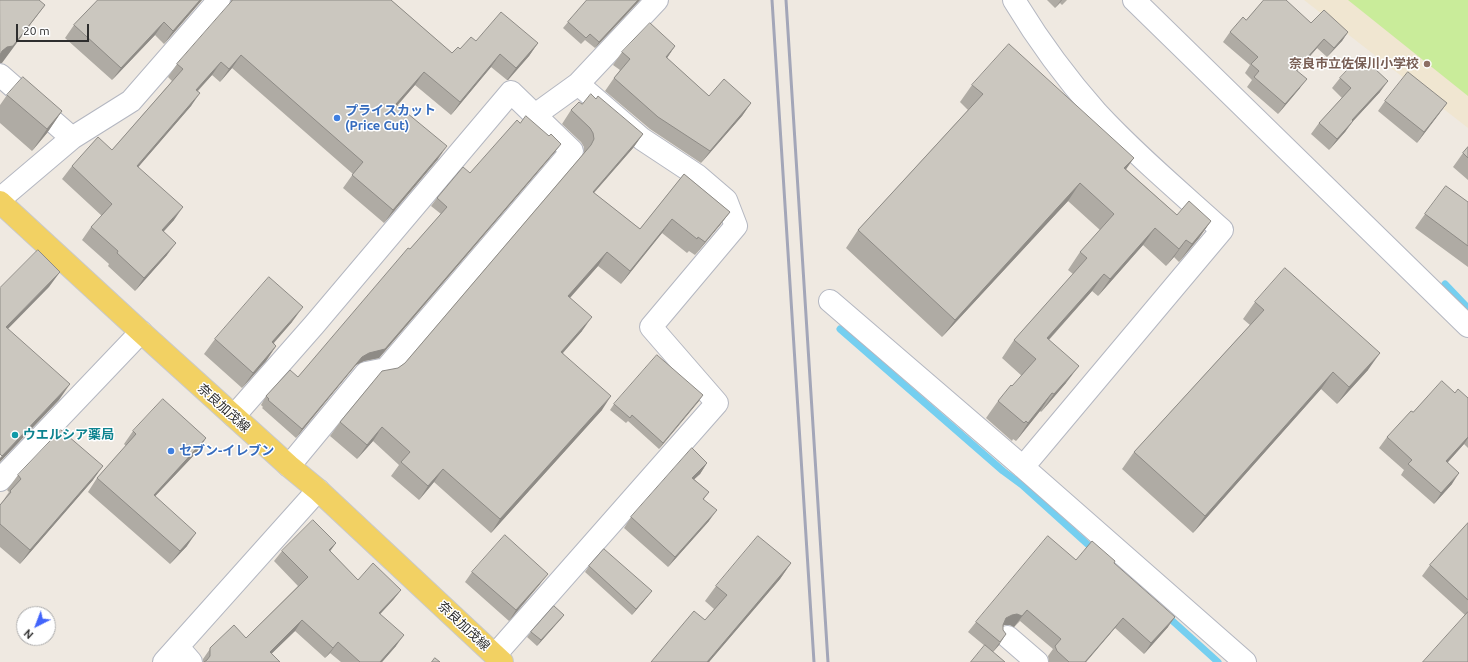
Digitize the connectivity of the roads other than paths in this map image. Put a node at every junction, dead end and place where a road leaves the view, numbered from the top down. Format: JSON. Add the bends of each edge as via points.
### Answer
{"nodes":[{"id":1,"x":219,"y":0,"type":"edge"},
{"id":2,"x":657,"y":0,"type":"edge"},
{"id":3,"x":1014,"y":0,"type":"edge"},
{"id":4,"x":1134,"y":0,"type":"edge"},
{"id":5,"x":0,"y":76,"type":"edge"},
{"id":6,"x":578,"y":84,"type":"junction"},
{"id":7,"x":535,"y":115,"type":"junction"},
{"id":8,"x":72,"y":138,"type":"junction"},
{"id":9,"x":0,"y":201,"type":"edge"},
{"id":10,"x":830,"y":301,"type":"dead end"},
{"id":11,"x":1468,"y":326,"type":"edge"},
{"id":12,"x":141,"y":332,"type":"junction"},
{"id":13,"x":234,"y":416,"type":"junction"},
{"id":14,"x":289,"y":466,"type":"junction"},
{"id":15,"x":1023,"y":467,"type":"junction"},
{"id":16,"x":0,"y":480,"type":"edge"},
{"id":17,"x":318,"y":490,"type":"junction"},
{"id":18,"x":1008,"y":637,"type":"dead end"},
{"id":19,"x":178,"y":657,"type":"edge"},
{"id":20,"x":498,"y":659,"type":"edge"},
{"id":21,"x":1037,"y":662,"type":"edge"},
{"id":22,"x":1244,"y":662,"type":"edge"}],
"edges":[{"from":1,"to":8,"type":"street","via":[[131,101]]},
{"from":2,"to":6,"type":"street"},
{"from":3,"to":15,"type":"street","via":[[1032,30],[1098,113],[1147,163],[1222,230]]},
{"from":4,"to":11,"type":"street"},
{"from":5,"to":8,"type":"street"},
{"from":6,"to":7,"type":"street"},
{"from":6,"to":20,"type":"street","via":[[642,139],[698,176],[726,200],[736,226],[651,327],[717,404]]},
{"from":7,"to":13,"type":"street","via":[[511,92]]},
{"from":7,"to":14,"type":"street","via":[[572,151],[386,369],[366,373]]},
{"from":8,"to":9,"type":"street"},
{"from":9,"to":12,"type":"main road","name":"奈良加茂線"},
{"from":10,"to":15,"type":"street"},
{"from":12,"to":13,"type":"main road","name":"奈良加茂線"},
{"from":12,"to":16,"type":"street"},
{"from":13,"to":14,"type":"main road","name":"奈良加茂線"},
{"from":14,"to":17,"type":"main road","name":"奈良加茂線"},
{"from":15,"to":22,"type":"street"},
{"from":17,"to":19,"type":"street"},
{"from":17,"to":20,"type":"main road","name":"奈良加茂線"},
{"from":18,"to":21,"type":"street"}]}
